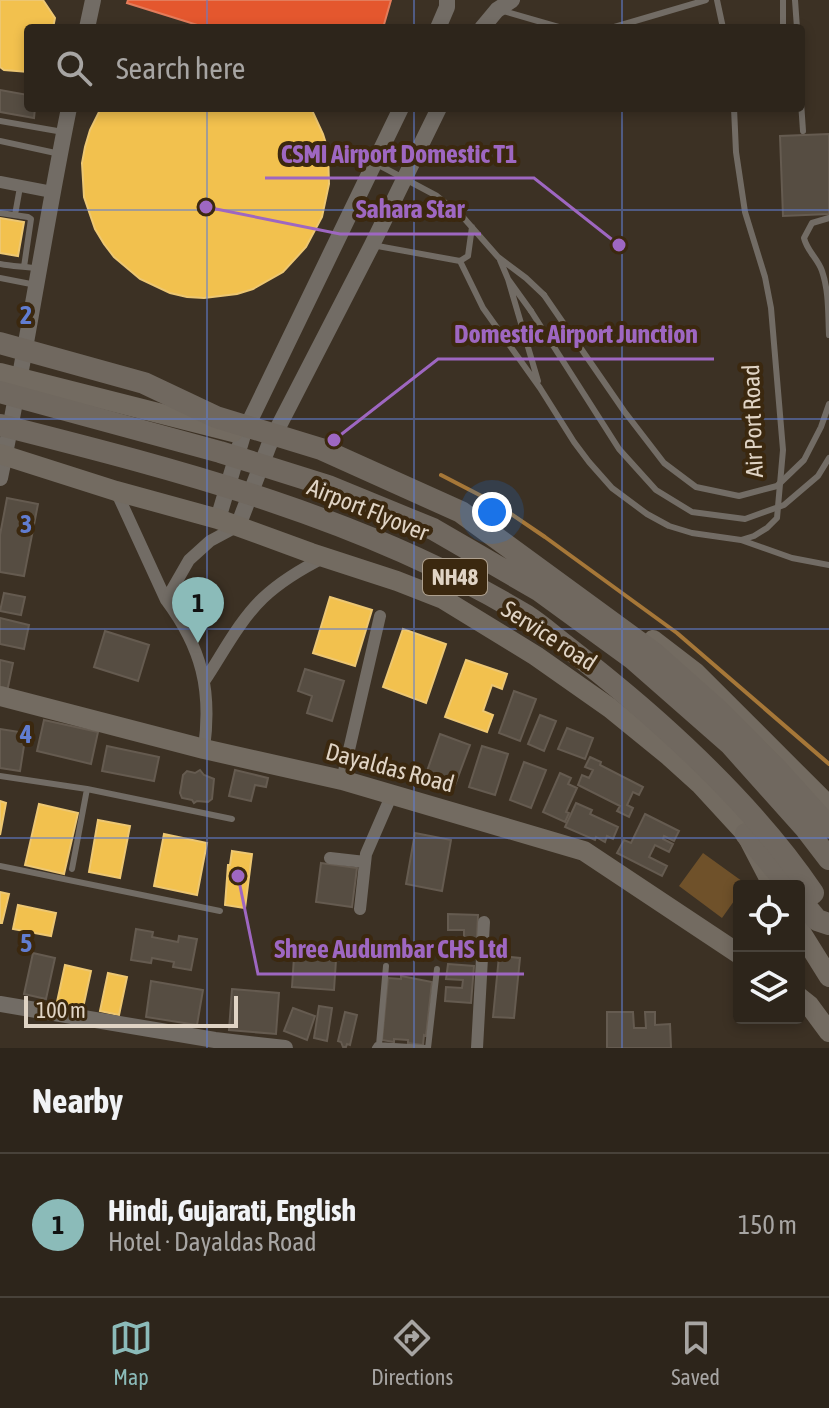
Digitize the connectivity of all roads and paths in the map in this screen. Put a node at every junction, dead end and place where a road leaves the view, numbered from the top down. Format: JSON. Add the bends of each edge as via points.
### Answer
{"nodes":[{"id":1,"x":93,"y":0,"type":"edge"},
{"id":2,"x":447,"y":0,"type":"edge"},
{"id":3,"x":512,"y":0,"type":"edge"},
{"id":4,"x":706,"y":0,"type":"edge"},
{"id":5,"x":717,"y":0,"type":"edge"},
{"id":6,"x":783,"y":0,"type":"edge"},
{"id":7,"x":795,"y":0,"type":"edge"},
{"id":8,"x":497,"y":10,"type":"junction"},
{"id":9,"x":88,"y":24,"type":"edge"},
{"id":10,"x":440,"y":24,"type":"edge"},
{"id":11,"x":485,"y":24,"type":"edge"},
{"id":12,"x":548,"y":24,"type":"edge"},
{"id":13,"x":625,"y":24,"type":"edge"},
{"id":14,"x":722,"y":24,"type":"edge"},
{"id":15,"x":783,"y":24,"type":"edge"},
{"id":16,"x":797,"y":24,"type":"edge"},
{"id":17,"x":68,"y":112,"type":"edge"},
{"id":18,"x":399,"y":112,"type":"edge"},
{"id":19,"x":437,"y":112,"type":"edge"},
{"id":20,"x":734,"y":112,"type":"edge"},
{"id":21,"x":802,"y":112,"type":"edge"},
{"id":22,"x":0,"y":121,"type":"edge"},
{"id":23,"x":803,"y":131,"type":"dead end"},
{"id":24,"x":64,"y":132,"type":"junction"},
{"id":25,"x":0,"y":141,"type":"edge"},
{"id":26,"x":60,"y":154,"type":"junction"},
{"id":27,"x":375,"y":163,"type":"junction"},
{"id":28,"x":405,"y":179,"type":"junction"},
{"id":29,"x":0,"y":182,"type":"edge"},
{"id":30,"x":21,"y":186,"type":"junction"},
{"id":31,"x":52,"y":192,"type":"junction"},
{"id":32,"x":0,"y":213,"type":"edge"},
{"id":33,"x":15,"y":215,"type":"junction"},
{"id":34,"x":829,"y":218,"type":"edge"},
{"id":35,"x":472,"y":227,"type":"junction"},
{"id":36,"x":372,"y":245,"type":"junction"},
{"id":37,"x":498,"y":257,"type":"junction"},
{"id":38,"x":460,"y":261,"type":"junction"},
{"id":39,"x":0,"y":264,"type":"edge"},
{"id":40,"x":33,"y":274,"type":"junction"},
{"id":41,"x":0,"y":278,"type":"edge"},
{"id":42,"x":508,"y":279,"type":"junction"},
{"id":43,"x":829,"y":335,"type":"edge"},
{"id":44,"x":15,"y":340,"type":"edge"},
{"id":45,"x":10,"y":375,"type":"edge"},
{"id":46,"x":540,"y":388,"type":"junction"},
{"id":47,"x":0,"y":392,"type":"edge"},
{"id":48,"x":829,"y":404,"type":"edge"},
{"id":49,"x":0,"y":425,"type":"edge"},
{"id":50,"x":243,"y":435,"type":"junction"},
{"id":51,"x":269,"y":445,"type":"junction"},
{"id":52,"x":2,"y":455,"type":"edge"},
{"id":53,"x":829,"y":458,"type":"edge"},
{"id":54,"x":0,"y":478,"type":"edge"},
{"id":55,"x":116,"y":491,"type":"junction"},
{"id":56,"x":218,"y":519,"type":"junction"},
{"id":57,"x":238,"y":526,"type":"junction"},
{"id":58,"x":741,"y":540,"type":"junction"},
{"id":59,"x":325,"y":557,"type":"junction"},
{"id":60,"x":829,"y":565,"type":"edge"},
{"id":61,"x":166,"y":600,"type":"junction"},
{"id":62,"x":380,"y":616,"type":"dead end"},
{"id":63,"x":205,"y":680,"type":"junction"},
{"id":64,"x":0,"y":696,"type":"edge"},
{"id":65,"x":204,"y":749,"type":"junction"},
{"id":66,"x":0,"y":776,"type":"edge"},
{"id":67,"x":342,"y":780,"type":"junction"},
{"id":68,"x":87,"y":789,"type":"junction"},
{"id":69,"x":392,"y":794,"type":"junction"},
{"id":70,"x":829,"y":806,"type":"edge"},
{"id":71,"x":232,"y":819,"type":"dead end"},
{"id":72,"x":829,"y":827,"type":"edge"},
{"id":73,"x":746,"y":834,"type":"junction"},
{"id":74,"x":330,"y":858,"type":"dead end"},
{"id":75,"x":829,"y":859,"type":"edge"},
{"id":76,"x":365,"y":862,"type":"junction"},
{"id":77,"x":0,"y":866,"type":"edge"},
{"id":78,"x":72,"y":869,"type":"dead end"},
{"id":79,"x":770,"y":880,"type":"edge"},
{"id":80,"x":784,"y":880,"type":"edge"},
{"id":81,"x":806,"y":895,"type":"edge"},
{"id":82,"x":360,"y":909,"type":"dead end"},
{"id":83,"x":220,"y":911,"type":"dead end"},
{"id":84,"x":829,"y":915,"type":"edge"},
{"id":85,"x":484,"y":922,"type":"dead end"},
{"id":86,"x":829,"y":924,"type":"edge"},
{"id":87,"x":805,"y":939,"type":"edge"},
{"id":88,"x":736,"y":952,"type":"edge"},
{"id":89,"x":386,"y":966,"type":"dead end"},
{"id":90,"x":437,"y":969,"type":"dead end"},
{"id":91,"x":829,"y":977,"type":"edge"},
{"id":92,"x":805,"y":1002,"type":"edge"},
{"id":93,"x":0,"y":1004,"type":"edge"},
{"id":94,"x":829,"y":1032,"type":"edge"},
{"id":95,"x":377,"y":1047,"type":"edge"},
{"id":96,"x":285,"y":1048,"type":"edge"},
{"id":97,"x":427,"y":1048,"type":"edge"},
{"id":98,"x":477,"y":1048,"type":"edge"}],
"edges":[{"from":1,"to":9,"type":"street"},
{"from":2,"to":10,"type":"street"},
{"from":3,"to":8,"type":"street"},
{"from":4,"to":13,"type":"lane"},
{"from":5,"to":14,"type":"lane"},
{"from":6,"to":15,"type":"lane"},
{"from":7,"to":16,"type":"lane"},
{"from":8,"to":11,"type":"street"},
{"from":8,"to":12,"type":"lane"},
{"from":17,"to":24,"type":"street"},
{"from":18,"to":27,"type":"street"},
{"from":19,"to":28,"type":"street"},
{"from":20,"to":58,"type":"lane","name":"Air Port Road","via":[[745,212],[771,308],[783,450],[777,518]]},
{"from":21,"to":23,"type":"lane"},
{"from":22,"to":24,"type":"lane"},
{"from":24,"to":26,"type":"street"},
{"from":25,"to":26,"type":"lane"},
{"from":26,"to":31,"type":"street"},
{"from":27,"to":28,"type":"lane"},
{"from":27,"to":50,"type":"street"},
{"from":28,"to":35,"type":"lane","via":[[437,196]]},
{"from":28,"to":36,"type":"street"},
{"from":29,"to":30,"type":"street"},
{"from":30,"to":31,"type":"street"},
{"from":30,"to":33,"type":"lane"},
{"from":31,"to":40,"type":"street"},
{"from":32,"to":33,"type":"lane"},
{"from":33,"to":40,"type":"lane","via":[[31,219]]},
{"from":34,"to":43,"type":"lane","via":[[812,223],[804,238],[827,288]]},
{"from":35,"to":37,"type":"lane"},
{"from":35,"to":38,"type":"lane","via":[[468,256]]},
{"from":36,"to":38,"type":"lane"},
{"from":36,"to":51,"type":"street"},
{"from":37,"to":42,"type":"lane"},
{"from":37,"to":48,"type":"lane","bridge":true,"via":[[544,295],[664,463],[696,487],[739,496],[777,486],[804,460]]},
{"from":38,"to":46,"type":"lane","via":[[483,308]]},
{"from":39,"to":40,"type":"lane"},
{"from":40,"to":41,"type":"lane"},
{"from":40,"to":44,"type":"street"},
{"from":42,"to":46,"type":"lane"},
{"from":42,"to":53,"type":"lane","bridge":true,"via":[[619,449],[656,490],[692,512],[745,519],[784,505],[818,476]]},
{"from":44,"to":45,"type":"street"},
{"from":44,"to":72,"type":"highway","bridge":true,"via":[[144,383],[216,417],[321,449],[461,512],[655,654],[718,710]]},
{"from":45,"to":50,"type":"main road"},
{"from":45,"to":52,"type":"street"},
{"from":46,"to":58,"type":"lane","via":[[612,488],[669,526]]},
{"from":47,"to":75,"type":"highway","name":"Airport Flyover","number":"NH48","bridge":true,"via":[[328,486],[433,529],[540,591],[632,658],[730,744]]},
{"from":49,"to":81,"type":"highway","name":"Airport Flyover","number":"NH48","bridge":true,"via":[[132,458],[318,517],[422,559],[529,618],[615,684],[705,764],[798,870]]},
{"from":50,"to":51,"type":"main road"},
{"from":50,"to":56,"type":"street"},
{"from":51,"to":57,"type":"street"},
{"from":51,"to":70,"type":"main road","via":[[342,465],[580,585],[696,673]]},
{"from":52,"to":54,"type":"street"},
{"from":52,"to":55,"type":"main road","name":"Service road"},
{"from":55,"to":56,"type":"main road","name":"Service road"},
{"from":55,"to":61,"type":"street"},
{"from":56,"to":57,"type":"main road","name":"Service road"},
{"from":57,"to":59,"type":"main road","name":"Service road"},
{"from":57,"to":61,"type":"street","via":[[189,560]]},
{"from":58,"to":60,"type":"lane"},
{"from":59,"to":63,"type":"street","via":[[263,598]]},
{"from":59,"to":73,"type":"main road","name":"Service road","via":[[443,599],[536,656],[669,756]]},
{"from":61,"to":63,"type":"street","via":[[193,644]]},
{"from":62,"to":67,"type":"street"},
{"from":63,"to":65,"type":"street"},
{"from":64,"to":65,"type":"main road","name":"Dayaldas Road"},
{"from":65,"to":67,"type":"main road","name":"Dayaldas Road"},
{"from":66,"to":68,"type":"lane"},
{"from":67,"to":69,"type":"main road","name":"Dayaldas Road"},
{"from":68,"to":71,"type":"lane"},
{"from":68,"to":78,"type":"lane"},
{"from":69,"to":76,"type":"street"},
{"from":69,"to":88,"type":"main road","name":"Dayaldas Road","via":[[584,851]]},
{"from":73,"to":79,"type":"main road","name":"Service road"},
{"from":73,"to":80,"type":"highway"},
{"from":74,"to":76,"type":"street"},
{"from":76,"to":82,"type":"street"},
{"from":77,"to":83,"type":"lane"},
{"from":81,"to":84,"type":"highway","name":"Airport Flyover","number":"NH48"},
{"from":81,"to":86,"type":"highway","via":[[817,920]]},
{"from":85,"to":98,"type":"street"},
{"from":87,"to":91,"type":"main road"},
{"from":89,"to":95,"type":"lane"},
{"from":90,"to":97,"type":"lane"},
{"from":92,"to":94,"type":"main road"},
{"from":93,"to":96,"type":"street"},
{"from":95,"to":97,"type":"lane"}]}
